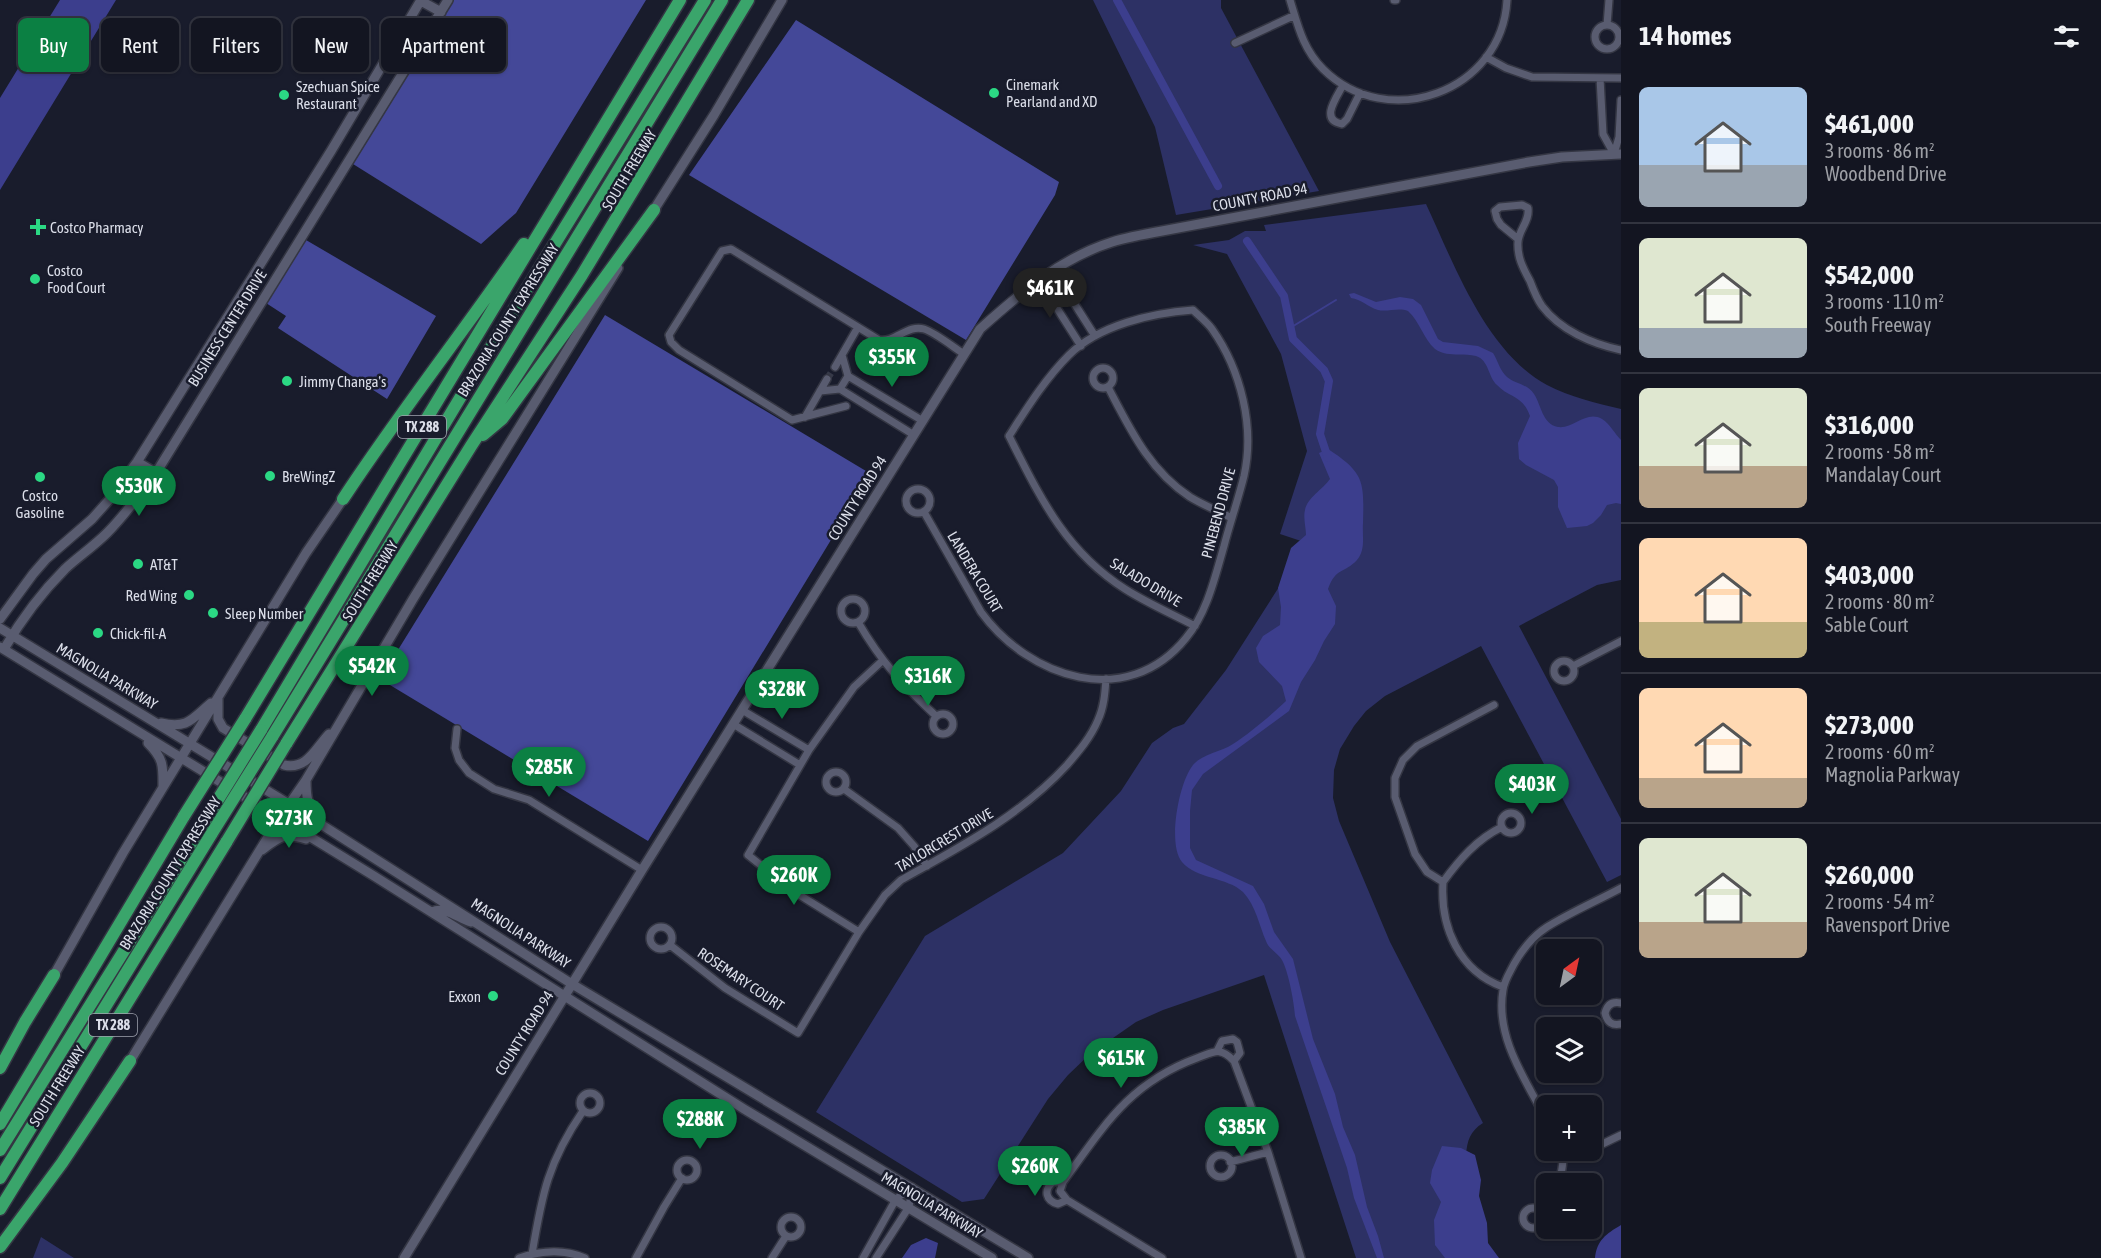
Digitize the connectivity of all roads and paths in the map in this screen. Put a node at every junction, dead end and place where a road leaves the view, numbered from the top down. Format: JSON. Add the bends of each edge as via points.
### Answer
{"nodes":[{"id":1,"x":421,"y":0,"type":"edge"},
{"id":2,"x":448,"y":0,"type":"edge"},
{"id":3,"x":680,"y":0,"type":"edge"},
{"id":4,"x":705,"y":0,"type":"edge"},
{"id":5,"x":722,"y":0,"type":"edge"},
{"id":6,"x":748,"y":0,"type":"edge"},
{"id":7,"x":782,"y":0,"type":"edge"},
{"id":8,"x":1290,"y":0,"type":"edge"},
{"id":9,"x":1507,"y":0,"type":"edge"},
{"id":10,"x":1609,"y":0,"type":"edge"},
{"id":11,"x":441,"y":12,"type":"junction"},
{"id":12,"x":1293,"y":16,"type":"junction"},
{"id":13,"x":1607,"y":25,"type":"dead end"},
{"id":14,"x":1235,"y":44,"type":"dead end"},
{"id":15,"x":1486,"y":57,"type":"junction"},
{"id":16,"x":1600,"y":78,"type":"junction"},
{"id":17,"x":1621,"y":78,"type":"edge"},
{"id":18,"x":1343,"y":85,"type":"junction"},
{"id":19,"x":1360,"y":93,"type":"junction"},
{"id":20,"x":1621,"y":100,"type":"edge"},
{"id":21,"x":599,"y":134,"type":"junction"},
{"id":22,"x":331,"y":151,"type":"junction"},
{"id":23,"x":1617,"y":154,"type":"edge"},
{"id":24,"x":346,"y":166,"type":"junction"},
{"id":25,"x":654,"y":210,"type":"junction"},
{"id":26,"x":1518,"y":239,"type":"junction"},
{"id":27,"x":1053,"y":270,"type":"junction"},
{"id":28,"x":1039,"y":280,"type":"junction"},
{"id":29,"x":237,"y":305,"type":"junction"},
{"id":30,"x":253,"y":314,"type":"junction"},
{"id":31,"x":858,"y":327,"type":"junction"},
{"id":32,"x":1095,"y":336,"type":"junction"},
{"id":33,"x":1081,"y":346,"type":"junction"},
{"id":34,"x":1621,"y":350,"type":"edge"},
{"id":35,"x":964,"y":354,"type":"junction"},
{"id":36,"x":842,"y":355,"type":"junction"},
{"id":37,"x":835,"y":367,"type":"tunnel mouth"},
{"id":38,"x":848,"y":376,"type":"junction"},
{"id":39,"x":827,"y":379,"type":"tunnel mouth"},
{"id":40,"x":1108,"y":387,"type":"dead end"},
{"id":41,"x":840,"y":389,"type":"junction"},
{"id":42,"x":820,"y":391,"type":"junction"},
{"id":43,"x":846,"y":406,"type":"dead end"},
{"id":44,"x":805,"y":417,"type":"junction"},
{"id":45,"x":923,"y":421,"type":"junction"},
{"id":46,"x":914,"y":435,"type":"junction"},
{"id":47,"x":471,"y":446,"type":"junction"},
{"id":48,"x":138,"y":462,"type":"junction"},
{"id":49,"x":156,"y":473,"type":"junction"},
{"id":50,"x":343,"y":500,"type":"joint"},
{"id":51,"x":924,"y":512,"type":"dead end"},
{"id":52,"x":1232,"y":518,"type":"junction"},
{"id":53,"x":0,"y":619,"type":"edge"},
{"id":54,"x":858,"y":622,"type":"dead end"},
{"id":55,"x":1195,"y":626,"type":"junction"},
{"id":56,"x":0,"y":628,"type":"edge"},
{"id":57,"x":12,"y":636,"type":"junction"},
{"id":58,"x":1621,"y":642,"type":"edge"},
{"id":59,"x":1,"y":650,"type":"edge"},
{"id":60,"x":882,"y":660,"type":"junction"},
{"id":61,"x":1573,"y":666,"type":"dead end"},
{"id":62,"x":1106,"y":679,"type":"junction"},
{"id":63,"x":218,"y":697,"type":"junction"},
{"id":64,"x":1494,"y":705,"type":"dead end"},
{"id":65,"x":742,"y":710,"type":"junction"},
{"id":66,"x":936,"y":716,"type":"dead end"},
{"id":67,"x":153,"y":721,"type":"junction"},
{"id":68,"x":340,"y":723,"type":"junction"},
{"id":69,"x":733,"y":724,"type":"junction"},
{"id":70,"x":457,"y":729,"type":"dead end"},
{"id":71,"x":138,"y":733,"type":"junction"},
{"id":72,"x":267,"y":733,"type":"junction"},
{"id":73,"x":190,"y":744,"type":"junction"},
{"id":74,"x":808,"y":750,"type":"junction"},
{"id":75,"x":181,"y":758,"type":"junction"},
{"id":76,"x":800,"y":765,"type":"junction"},
{"id":77,"x":306,"y":780,"type":"junction"},
{"id":78,"x":163,"y":787,"type":"junction"},
{"id":79,"x":844,"y":789,"type":"dead end"},
{"id":80,"x":289,"y":804,"type":"junction"},
{"id":81,"x":279,"y":819,"type":"junction"},
{"id":82,"x":1502,"y":826,"type":"dead end"},
{"id":83,"x":329,"y":829,"type":"junction"},
{"id":84,"x":207,"y":830,"type":"junction"},
{"id":85,"x":320,"y":844,"type":"junction"},
{"id":86,"x":258,"y":853,"type":"junction"},
{"id":87,"x":927,"y":866,"type":"junction"},
{"id":88,"x":642,"y":870,"type":"junction"},
{"id":89,"x":1443,"y":882,"type":"junction"},
{"id":90,"x":1621,"y":888,"type":"edge"},
{"id":91,"x":432,"y":912,"type":"junction"},
{"id":92,"x":484,"y":927,"type":"junction"},
{"id":93,"x":859,"y":932,"type":"junction"},
{"id":94,"x":670,"y":945,"type":"dead end"},
{"id":95,"x":54,"y":975,"type":"joint"},
{"id":96,"x":572,"y":984,"type":"junction"},
{"id":97,"x":1503,"y":987,"type":"junction"},
{"id":98,"x":565,"y":996,"type":"junction"},
{"id":99,"x":1621,"y":1003,"type":"edge"},
{"id":100,"x":1621,"y":1024,"type":"edge"},
{"id":101,"x":798,"y":1033,"type":"joint"},
{"id":102,"x":1217,"y":1050,"type":"junction"},
{"id":103,"x":130,"y":1060,"type":"joint"},
{"id":104,"x":1234,"y":1061,"type":"junction"},
{"id":105,"x":0,"y":1068,"type":"edge"},
{"id":106,"x":739,"y":1084,"type":"junction"},
{"id":107,"x":730,"y":1100,"type":"junction"},
{"id":108,"x":1536,"y":1101,"type":"edge"},
{"id":109,"x":583,"y":1111,"type":"dead end"},
{"id":110,"x":0,"y":1124,"type":"edge"},
{"id":111,"x":1621,"y":1135,"type":"edge"},
{"id":112,"x":1602,"y":1144,"type":"edge"},
{"id":113,"x":0,"y":1150,"type":"edge"},
{"id":114,"x":1268,"y":1152,"type":"junction"},
{"id":115,"x":1230,"y":1162,"type":"dead end"},
{"id":116,"x":0,"y":1178,"type":"edge"},
{"id":117,"x":682,"y":1178,"type":"dead end"},
{"id":118,"x":1063,"y":1182,"type":"junction"},
{"id":119,"x":912,"y":1187,"type":"junction"},
{"id":120,"x":896,"y":1199,"type":"junction"},
{"id":121,"x":1067,"y":1200,"type":"junction"},
{"id":122,"x":909,"y":1207,"type":"junction"},
{"id":123,"x":0,"y":1209,"type":"edge"},
{"id":124,"x":786,"y":1236,"type":"dead end"},
{"id":125,"x":0,"y":1247,"type":"edge"},
{"id":126,"x":532,"y":1254,"type":"junction"},
{"id":127,"x":404,"y":1258,"type":"edge"},
{"id":128,"x":519,"y":1258,"type":"edge"},
{"id":129,"x":585,"y":1258,"type":"edge"},
{"id":130,"x":636,"y":1258,"type":"edge"},
{"id":131,"x":772,"y":1258,"type":"edge"},
{"id":132,"x":863,"y":1258,"type":"edge"},
{"id":133,"x":876,"y":1258,"type":"edge"},
{"id":134,"x":992,"y":1258,"type":"edge"},
{"id":135,"x":1028,"y":1258,"type":"edge"},
{"id":136,"x":1161,"y":1258,"type":"edge"},
{"id":137,"x":1301,"y":1258,"type":"edge"}],
"edges":[{"from":1,"to":11,"type":"main road"},
{"from":1,"to":22,"type":"main road","name":"BUSINESS CENTER DRIVE"},
{"from":2,"to":11,"type":"main road","name":"BUSINESS CENTER DRIVE"},
{"from":3,"to":21,"type":"highway","name":"SOUTH FREEWAY","number":"TX 288"},
{"from":4,"to":72,"type":"highway","name":"BRAZORIA COUNTY EXPRESSWAY","via":[[472,378]]},
{"from":5,"to":72,"type":"highway","name":"BRAZORIA COUNTY EXPRESSWAY"},
{"from":6,"to":47,"type":"highway","name":"SOUTH FREEWAY","number":"TX 288","via":[[582,275]]},
{"from":7,"to":25,"type":"main road"},
{"from":8,"to":12,"type":"street"},
{"from":9,"to":15,"type":"street","via":[[1499,34]]},
{"from":10,"to":13,"type":"street"},
{"from":11,"to":24,"type":"main road","name":"BUSINESS CENTER DRIVE"},
{"from":12,"to":14,"type":"street"},
{"from":12,"to":18,"type":"street","via":[[1312,57]]},
{"from":15,"to":16,"type":"street","via":[[1532,77]]},
{"from":15,"to":19,"type":"street","via":[[1455,85],[1427,97],[1388,100]]},
{"from":16,"to":17,"type":"street"},
{"from":16,"to":23,"type":"street","via":[[1603,134]]},
{"from":18,"to":19,"type":"street"},
{"from":18,"to":19,"type":"street","via":[[1330,111],[1336,123],[1347,119]]},
{"from":20,"to":23,"type":"street"},
{"from":21,"to":50,"type":"highway"},
{"from":21,"to":110,"type":"highway","name":"SOUTH FREEWAY","number":"TX 288","bridge":true},
{"from":22,"to":24,"type":"main road"},
{"from":22,"to":29,"type":"main road","name":"BUSINESS CENTER DRIVE"},
{"from":23,"to":27,"type":"main road","name":"COUNTY ROAD 94","via":[[1529,162],[1162,231],[1111,242]]},
{"from":24,"to":30,"type":"main road","name":"BUSINESS CENTER DRIVE"},
{"from":25,"to":47,"type":"highway","via":[[502,419]]},
{"from":25,"to":68,"type":"main road"},
{"from":26,"to":26,"type":"street","via":[[1529,214],[1528,207],[1500,207],[1495,211],[1497,219]]},
{"from":26,"to":34,"type":"street","via":[[1518,258],[1541,305],[1572,332]]},
{"from":27,"to":28,"type":"main road","name":"COUNTY ROAD 94"},
{"from":27,"to":32,"type":"street"},
{"from":28,"to":33,"type":"street"},
{"from":28,"to":35,"type":"main road","name":"COUNTY ROAD 94","via":[[980,329]]},
{"from":29,"to":30,"type":"main road"},
{"from":29,"to":48,"type":"main road","name":"BUSINESS CENTER DRIVE"},
{"from":30,"to":49,"type":"main road","name":"BUSINESS CENTER DRIVE"},
{"from":31,"to":35,"type":"street","via":[[886,341],[916,328],[925,329]]},
{"from":31,"to":36,"type":"street"},
{"from":31,"to":44,"type":"street","via":[[731,249],[722,251],[669,335],[679,350],[792,420]]},
{"from":32,"to":33,"type":"street"},
{"from":32,"to":52,"type":"street","name":"PINEBEND DRIVE","via":[[1150,316],[1193,310],[1210,327],[1236,376],[1245,413],[1245,466]]},
{"from":33,"to":55,"type":"street","name":"SALADO DRIVE","via":[[1046,380],[1009,436],[1041,500],[1076,548],[1125,589]]},
{"from":35,"to":45,"type":"main road","name":"COUNTY ROAD 94"},
{"from":36,"to":37,"type":"street"},
{"from":36,"to":38,"type":"street"},
{"from":38,"to":41,"type":"street"},
{"from":38,"to":45,"type":"street"},
{"from":39,"to":42,"type":"street"},
{"from":40,"to":52,"type":"street","via":[[1138,444],[1161,474],[1192,498]]},
{"from":41,"to":42,"type":"street"},
{"from":41,"to":46,"type":"street"},
{"from":42,"to":44,"type":"street"},
{"from":43,"to":44,"type":"street"},
{"from":45,"to":46,"type":"main road","name":"COUNTY ROAD 94"},
{"from":46,"to":65,"type":"main road","name":"COUNTY ROAD 94"},
{"from":47,"to":123,"type":"highway","name":"SOUTH FREEWAY","number":"TX 288","bridge":true},
{"from":48,"to":49,"type":"main road"},
{"from":48,"to":53,"type":"main road","name":"BUSINESS CENTER DRIVE","via":[[92,519],[46,559]]},
{"from":49,"to":57,"type":"main road","name":"BUSINESS CENTER DRIVE","via":[[108,533],[48,587]]},
{"from":50,"to":63,"type":"main road"},
{"from":51,"to":62,"type":"street","name":"LANDERA COURT","via":[[981,612],[1003,639],[1048,668],[1074,676]]},
{"from":52,"to":55,"type":"street","name":"PINEBEND DRIVE"},
{"from":54,"to":60,"type":"street"},
{"from":55,"to":62,"type":"street","name":"PINEBEND DRIVE","via":[[1176,649],[1152,666]]},
{"from":56,"to":57,"type":"main road","name":"MAGNOLIA PARKWAY"},
{"from":57,"to":59,"type":"main road","name":"BUSINESS CENTER DRIVE"},
{"from":57,"to":67,"type":"main road","name":"MAGNOLIA PARKWAY"},
{"from":58,"to":61,"type":"street"},
{"from":59,"to":71,"type":"main road","name":"MAGNOLIA PARKWAY"},
{"from":60,"to":66,"type":"street"},
{"from":60,"to":74,"type":"street","via":[[854,687]]},
{"from":62,"to":87,"type":"street","name":"TAYLORCREST DRIVE","via":[[1104,699],[1092,733],[1062,770],[1003,820]]},
{"from":63,"to":67,"type":"main road","via":[[184,725]]},
{"from":63,"to":68,"type":"main road","via":[[218,719],[223,728],[293,767],[310,758]]},
{"from":63,"to":73,"type":"main road"},
{"from":64,"to":89,"type":"street","via":[[1417,746],[1403,760],[1395,778],[1395,797],[1415,854],[1427,872]]},
{"from":65,"to":69,"type":"main road","name":"COUNTY ROAD 94"},
{"from":65,"to":74,"type":"street"},
{"from":67,"to":73,"type":"main road","name":"MAGNOLIA PARKWAY"},
{"from":68,"to":77,"type":"main road"},
{"from":69,"to":76,"type":"street"},
{"from":69,"to":88,"type":"main road","name":"COUNTY ROAD 94"},
{"from":70,"to":88,"type":"street","via":[[455,748],[469,773],[494,789],[529,800]]},
{"from":71,"to":75,"type":"main road","name":"MAGNOLIA PARKWAY"},
{"from":71,"to":78,"type":"main road","via":[[163,763]]},
{"from":72,"to":84,"type":"highway","name":"BRAZORIA COUNTY EXPRESSWAY","bridge":true},
{"from":73,"to":75,"type":"main road"},
{"from":73,"to":80,"type":"main road","name":"MAGNOLIA PARKWAY"},
{"from":74,"to":76,"type":"street"},
{"from":75,"to":78,"type":"main road"},
{"from":75,"to":81,"type":"main road","name":"MAGNOLIA PARKWAY"},
{"from":76,"to":93,"type":"street","via":[[748,855],[793,891]]},
{"from":77,"to":80,"type":"main road"},
{"from":77,"to":83,"type":"main road","via":[[311,811]]},
{"from":78,"to":95,"type":"main road"},
{"from":79,"to":87,"type":"street","via":[[898,828]]},
{"from":80,"to":81,"type":"main road"},
{"from":80,"to":83,"type":"main road","name":"MAGNOLIA PARKWAY"},
{"from":81,"to":85,"type":"main road","name":"MAGNOLIA PARKWAY"},
{"from":81,"to":86,"type":"main road"},
{"from":82,"to":89,"type":"street","via":[[1473,846]]},
{"from":83,"to":92,"type":"main road","name":"MAGNOLIA PARKWAY"},
{"from":84,"to":113,"type":"highway","name":"BRAZORIA COUNTY EXPRESSWAY"},
{"from":84,"to":116,"type":"highway","name":"BRAZORIA COUNTY EXPRESSWAY"},
{"from":85,"to":86,"type":"main road","via":[[285,835]]},
{"from":85,"to":91,"type":"main road","name":"MAGNOLIA PARKWAY"},
{"from":86,"to":103,"type":"main road"},
{"from":87,"to":93,"type":"street","name":"TAYLORCREST DRIVE","via":[[890,888]]},
{"from":88,"to":96,"type":"main road","name":"COUNTY ROAD 94"},
{"from":89,"to":97,"type":"street","via":[[1444,917],[1460,952],[1467,964],[1487,981]]},
{"from":90,"to":97,"type":"street","via":[[1536,936],[1518,956]]},
{"from":91,"to":92,"type":"main road","via":[[445,910]]},
{"from":91,"to":98,"type":"main road","name":"MAGNOLIA PARKWAY"},
{"from":92,"to":96,"type":"main road","name":"MAGNOLIA PARKWAY"},
{"from":93,"to":101,"type":"street","name":"TAYLORCREST DRIVE"},
{"from":94,"to":101,"type":"street","name":"ROSEMARY COURT","via":[[725,988]]},
{"from":95,"to":105,"type":"highway"},
{"from":96,"to":98,"type":"main road","name":"COUNTY ROAD 94"},
{"from":96,"to":106,"type":"main road","name":"MAGNOLIA PARKWAY"},
{"from":97,"to":108,"type":"street","via":[[1508,1042]]},
{"from":98,"to":107,"type":"main road","name":"MAGNOLIA PARKWAY"},
{"from":98,"to":127,"type":"main road","name":"COUNTY ROAD 94"},
{"from":99,"to":100,"type":"street","via":[[1613,1002],[1605,1013],[1609,1022]]},
{"from":102,"to":104,"type":"street"},
{"from":102,"to":104,"type":"street","via":[[1222,1041],[1237,1042],[1240,1053]]},
{"from":102,"to":118,"type":"street","via":[[1172,1069],[1123,1103]]},
{"from":103,"to":125,"type":"highway"},
{"from":104,"to":114,"type":"street"},
{"from":106,"to":107,"type":"main road"},
{"from":106,"to":119,"type":"main road","name":"MAGNOLIA PARKWAY"},
{"from":107,"to":120,"type":"main road","name":"MAGNOLIA PARKWAY"},
{"from":109,"to":126,"type":"street","via":[[564,1140],[547,1178]]},
{"from":111,"to":112,"type":"street"},
{"from":114,"to":115,"type":"street"},
{"from":114,"to":137,"type":"street"},
{"from":117,"to":130,"type":"street"},
{"from":118,"to":121,"type":"street","via":[[1060,1191]]},
{"from":118,"to":121,"type":"street","via":[[1053,1182],[1047,1195],[1058,1204]]},
{"from":119,"to":120,"type":"street"},
{"from":119,"to":122,"type":"street"},
{"from":119,"to":135,"type":"main road","name":"MAGNOLIA PARKWAY"},
{"from":120,"to":122,"type":"main road","name":"MAGNOLIA PARKWAY"},
{"from":120,"to":132,"type":"street"},
{"from":121,"to":136,"type":"street"},
{"from":122,"to":133,"type":"street"},
{"from":122,"to":134,"type":"main road","name":"MAGNOLIA PARKWAY"},
{"from":124,"to":131,"type":"street"},
{"from":126,"to":128,"type":"street"},
{"from":126,"to":129,"type":"street","via":[[558,1252]]}]}
